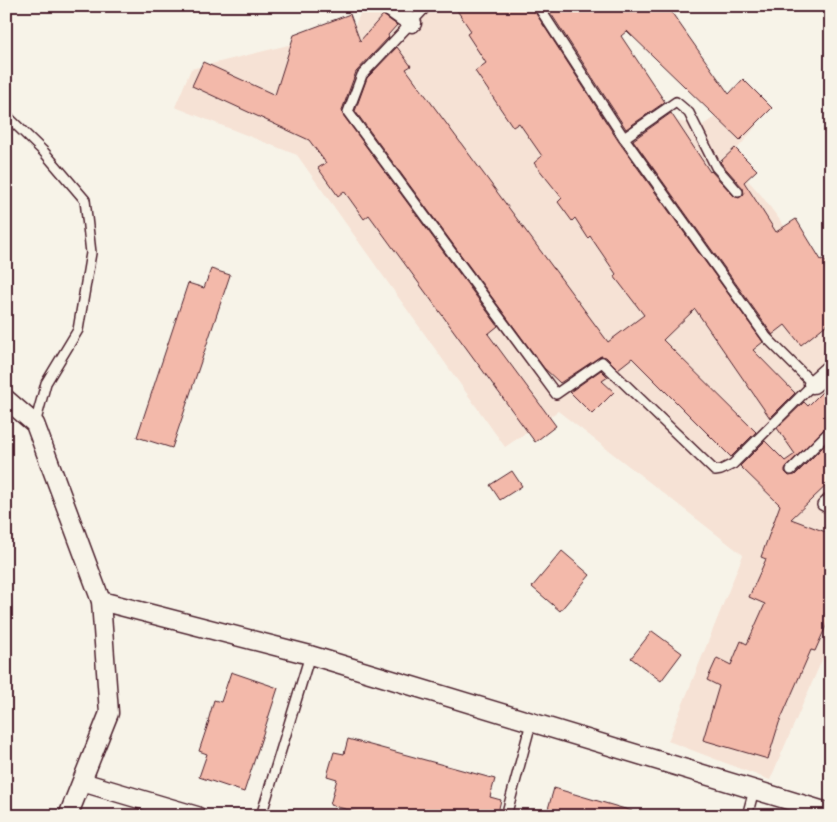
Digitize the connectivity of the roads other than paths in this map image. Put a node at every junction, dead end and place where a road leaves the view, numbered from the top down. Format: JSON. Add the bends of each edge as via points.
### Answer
{"nodes":[{"id":1,"x":388,"y":6,"type":"edge"},
{"id":2,"x":427,"y":6,"type":"edge"},
{"id":3,"x":538,"y":6,"type":"edge"},
{"id":4,"x":412,"y":23,"type":"junction"},
{"id":5,"x":6,"y":115,"type":"edge"},
{"id":6,"x":624,"y":138,"type":"junction"},
{"id":7,"x":738,"y":192,"type":"dead end"},
{"id":8,"x":831,"y":368,"type":"edge"},
{"id":9,"x":813,"y":384,"type":"junction"},
{"id":10,"x":6,"y":399,"type":"edge"},
{"id":11,"x":36,"y":424,"type":"junction"},
{"id":12,"x":831,"y":430,"type":"edge"},
{"id":13,"x":791,"y":470,"type":"dead end"},
{"id":14,"x":831,"y":496,"type":"edge"},
{"id":15,"x":831,"y":510,"type":"edge"},
{"id":16,"x":101,"y":601,"type":"junction"},
{"id":17,"x":310,"y":656,"type":"junction"},
{"id":18,"x":531,"y":722,"type":"junction"},
{"id":19,"x":82,"y":782,"type":"junction"},
{"id":20,"x":754,"y":790,"type":"junction"},
{"id":21,"x":831,"y":813,"type":"edge"},
{"id":22,"x":68,"y":816,"type":"edge"},
{"id":23,"x":197,"y":816,"type":"edge"},
{"id":24,"x":261,"y":816,"type":"edge"},
{"id":25,"x":506,"y":816,"type":"edge"},
{"id":26,"x":746,"y":816,"type":"edge"}],
"edges":[{"from":1,"to":4,"type":"street"},
{"from":2,"to":4,"type":"lane"},
{"from":3,"to":6,"type":"lane"},
{"from":4,"to":9,"type":"lane","via":[[362,75],[348,112],[556,394],[602,362],[715,471],[733,464]]},
{"from":5,"to":11,"type":"lane","via":[[44,152],[85,200],[91,253],[78,330],[46,383]]},
{"from":6,"to":7,"type":"lane","via":[[676,102],[689,113],[716,167]]},
{"from":6,"to":9,"type":"lane","via":[[767,338]]},
{"from":8,"to":9,"type":"street"},
{"from":10,"to":11,"type":"street"},
{"from":11,"to":16,"type":"street"},
{"from":12,"to":13,"type":"lane"},
{"from":14,"to":15,"type":"lane","via":[[822,505]]},
{"from":16,"to":17,"type":"street"},
{"from":16,"to":19,"type":"street","via":[[110,713]]},
{"from":17,"to":18,"type":"street"},
{"from":17,"to":24,"type":"lane"},
{"from":18,"to":20,"type":"street"},
{"from":18,"to":25,"type":"lane"},
{"from":19,"to":22,"type":"street"},
{"from":19,"to":23,"type":"street"},
{"from":20,"to":21,"type":"street"},
{"from":20,"to":26,"type":"lane"}]}
